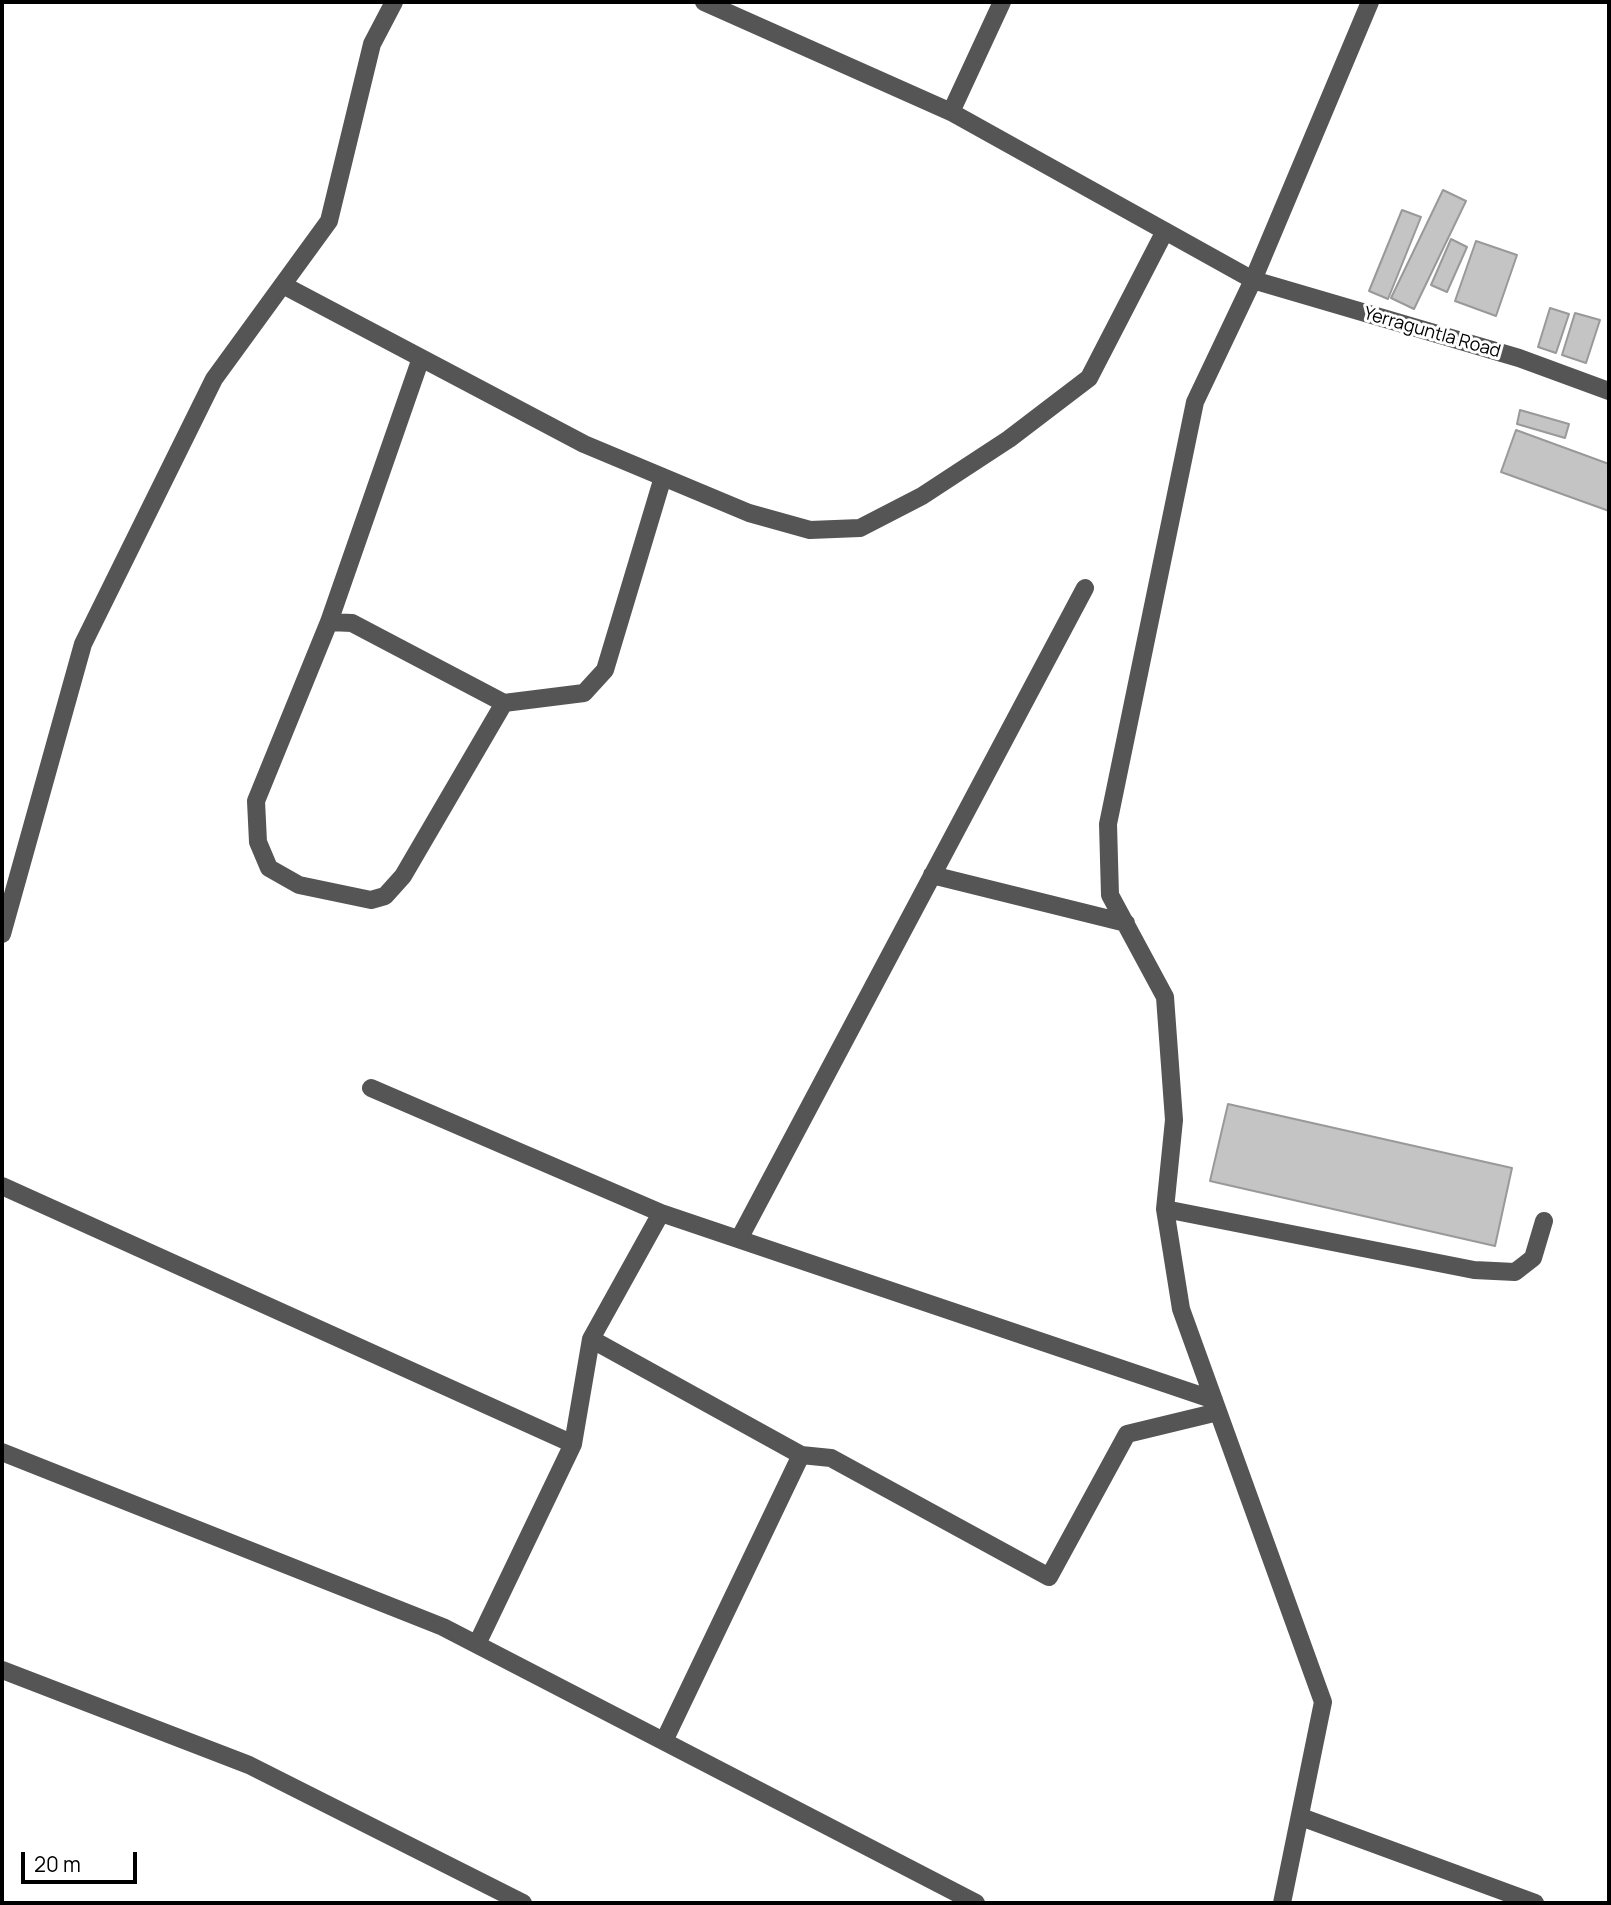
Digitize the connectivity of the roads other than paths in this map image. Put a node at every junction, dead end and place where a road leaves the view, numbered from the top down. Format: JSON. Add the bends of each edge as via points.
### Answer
{"nodes":[{"id":1,"x":394,"y":2,"type":"edge"},
{"id":2,"x":704,"y":2,"type":"edge"},
{"id":3,"x":1002,"y":2,"type":"edge"},
{"id":4,"x":1370,"y":2,"type":"edge"},
{"id":5,"x":951,"y":112,"type":"junction"},
{"id":6,"x":1165,"y":231,"type":"junction"},
{"id":7,"x":1253,"y":280,"type":"junction"},
{"id":8,"x":283,"y":285,"type":"junction"},
{"id":9,"x":421,"y":358,"type":"junction"},
{"id":10,"x":1609,"y":391,"type":"edge"},
{"id":11,"x":663,"y":477,"type":"junction"},
{"id":12,"x":1085,"y":588,"type":"dead end"},
{"id":13,"x":328,"y":622,"type":"junction"},
{"id":14,"x":504,"y":703,"type":"junction"},
{"id":15,"x":932,"y":875,"type":"junction"},
{"id":16,"x":1126,"y":923,"type":"junction"},
{"id":17,"x":2,"y":934,"type":"edge"},
{"id":18,"x":371,"y":1088,"type":"dead end"},
{"id":19,"x":2,"y":1185,"type":"edge"},
{"id":20,"x":1165,"y":1209,"type":"junction"},
{"id":21,"x":661,"y":1213,"type":"junction"},
{"id":22,"x":1544,"y":1221,"type":"dead end"},
{"id":23,"x":738,"y":1239,"type":"junction"},
{"id":24,"x":591,"y":1339,"type":"junction"},
{"id":25,"x":1216,"y":1406,"type":"junction"},
{"id":26,"x":573,"y":1444,"type":"junction"},
{"id":27,"x":2,"y":1452,"type":"edge"},
{"id":28,"x":801,"y":1455,"type":"junction"},
{"id":29,"x":477,"y":1644,"type":"junction"},
{"id":30,"x":2,"y":1670,"type":"edge"},
{"id":31,"x":664,"y":1741,"type":"junction"},
{"id":32,"x":1301,"y":1817,"type":"junction"},
{"id":33,"x":523,"y":1903,"type":"edge"},
{"id":34,"x":976,"y":1903,"type":"edge"},
{"id":35,"x":1282,"y":1903,"type":"edge"},
{"id":36,"x":1535,"y":1903,"type":"edge"}],
"edges":[{"from":1,"to":8,"type":"street","via":[[372,44],[329,221]]},
{"from":2,"to":5,"type":"street","name":"Yerraguntla Road"},
{"from":3,"to":5,"type":"street"},
{"from":4,"to":7,"type":"street"},
{"from":5,"to":6,"type":"street","name":"Yerraguntla Road"},
{"from":6,"to":7,"type":"street","name":"Yerraguntla Road"},
{"from":6,"to":11,"type":"street","via":[[1089,378],[1009,439],[922,496],[860,528],[810,530],[748,513]]},
{"from":7,"to":10,"type":"street","name":"Yerraguntla Road","via":[[1519,358]]},
{"from":7,"to":16,"type":"street","via":[[1195,402],[1108,824],[1110,895]]},
{"from":8,"to":9,"type":"street"},
{"from":8,"to":17,"type":"street","via":[[214,379],[83,645]]},
{"from":9,"to":11,"type":"street","via":[[584,444]]},
{"from":9,"to":13,"type":"street"},
{"from":11,"to":14,"type":"street","via":[[606,670],[584,693]]},
{"from":12,"to":15,"type":"street"},
{"from":13,"to":14,"type":"street","via":[[352,623]]},
{"from":13,"to":14,"type":"street","via":[[257,801],[258,842],[269,868],[299,885],[370,900],[385,896],[403,876]]},
{"from":15,"to":16,"type":"street"},
{"from":15,"to":23,"type":"street"},
{"from":16,"to":20,"type":"street","via":[[1165,997],[1174,1120]]},
{"from":18,"to":21,"type":"street"},
{"from":19,"to":26,"type":"street"},
{"from":20,"to":22,"type":"street","via":[[1474,1270],[1515,1272],[1533,1258]]},
{"from":20,"to":25,"type":"street","via":[[1181,1309]]},
{"from":21,"to":23,"type":"street"},
{"from":21,"to":24,"type":"street"},
{"from":23,"to":25,"type":"street"},
{"from":24,"to":26,"type":"street"},
{"from":24,"to":28,"type":"street"},
{"from":25,"to":28,"type":"street","via":[[1128,1434],[1049,1577],[831,1458]]},
{"from":25,"to":32,"type":"street","via":[[1323,1702]]},
{"from":26,"to":29,"type":"street"},
{"from":27,"to":29,"type":"street","via":[[443,1626]]},
{"from":28,"to":31,"type":"street"},
{"from":29,"to":31,"type":"street"},
{"from":30,"to":33,"type":"street","via":[[250,1765]]},
{"from":31,"to":34,"type":"street"},
{"from":32,"to":35,"type":"street"},
{"from":32,"to":36,"type":"street"}]}
